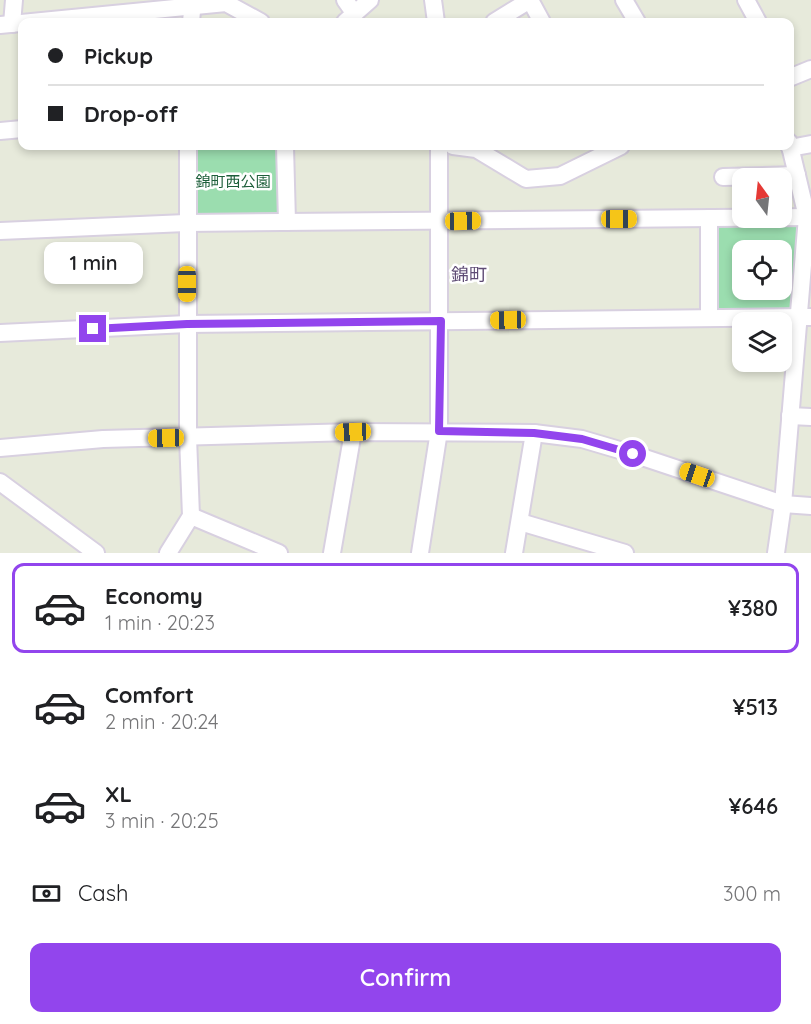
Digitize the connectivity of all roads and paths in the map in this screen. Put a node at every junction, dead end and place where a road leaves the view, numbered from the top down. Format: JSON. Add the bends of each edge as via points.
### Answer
{"nodes":[{"id":1,"x":14,"y":0,"type":"edge"},
{"id":2,"x":345,"y":0,"type":"edge"},
{"id":3,"x":370,"y":0,"type":"edge"},
{"id":4,"x":434,"y":0,"type":"edge"},
{"id":5,"x":530,"y":0,"type":"edge"},
{"id":6,"x":624,"y":0,"type":"edge"},
{"id":7,"x":746,"y":0,"type":"edge"},
{"id":8,"x":192,"y":2,"type":"edge"},
{"id":9,"x":57,"y":18,"type":"edge"},
{"id":10,"x":191,"y":18,"type":"edge"},
{"id":11,"x":254,"y":18,"type":"edge"},
{"id":12,"x":350,"y":18,"type":"edge"},
{"id":13,"x":436,"y":18,"type":"edge"},
{"id":14,"x":501,"y":18,"type":"edge"},
{"id":15,"x":540,"y":18,"type":"edge"},
{"id":16,"x":635,"y":18,"type":"edge"},
{"id":17,"x":756,"y":18,"type":"edge"},
{"id":18,"x":6,"y":24,"type":"edge"},
{"id":19,"x":811,"y":69,"type":"edge"},
{"id":20,"x":794,"y":76,"type":"edge"},
{"id":21,"x":18,"y":129,"type":"edge"},
{"id":22,"x":0,"y":131,"type":"edge"},
{"id":23,"x":811,"y":144,"type":"edge"},
{"id":24,"x":794,"y":145,"type":"edge"},
{"id":25,"x":188,"y":150,"type":"edge"},
{"id":26,"x":285,"y":150,"type":"edge"},
{"id":27,"x":439,"y":150,"type":"edge"},
{"id":28,"x":478,"y":150,"type":"edge"},
{"id":29,"x":609,"y":150,"type":"edge"},
{"id":30,"x":791,"y":150,"type":"edge"},
{"id":31,"x":797,"y":174,"type":"junction"},
{"id":32,"x":723,"y":177,"type":"dead end"},
{"id":33,"x":809,"y":217,"type":"edge"},
{"id":34,"x":709,"y":218,"type":"junction"},
{"id":35,"x":440,"y":221,"type":"junction"},
{"id":36,"x":186,"y":222,"type":"junction"},
{"id":37,"x":287,"y":222,"type":"junction"},
{"id":38,"x":0,"y":231,"type":"edge"},
{"id":39,"x":805,"y":317,"type":"edge"},
{"id":40,"x":709,"y":318,"type":"junction"},
{"id":41,"x":441,"y":321,"type":"junction"},
{"id":42,"x":187,"y":324,"type":"junction"},
{"id":43,"x":0,"y":333,"type":"edge"},
{"id":44,"x":790,"y":417,"type":"junction"},
{"id":45,"x":811,"y":417,"type":"edge"},
{"id":46,"x":439,"y":431,"type":"junction"},
{"id":47,"x":353,"y":432,"type":"junction"},
{"id":48,"x":534,"y":433,"type":"junction"},
{"id":49,"x":188,"y":437,"type":"junction"},
{"id":50,"x":0,"y":448,"type":"edge"},
{"id":51,"x":0,"y":482,"type":"edge"},
{"id":52,"x":783,"y":504,"type":"junction"},
{"id":53,"x":811,"y":506,"type":"edge"},
{"id":54,"x":191,"y":516,"type":"junction"},
{"id":55,"x":520,"y":522,"type":"junction"},
{"id":56,"x":96,"y":553,"type":"edge"},
{"id":57,"x":168,"y":553,"type":"edge"},
{"id":58,"x":279,"y":553,"type":"edge"},
{"id":59,"x":332,"y":553,"type":"edge"},
{"id":60,"x":420,"y":553,"type":"edge"},
{"id":61,"x":514,"y":553,"type":"edge"},
{"id":62,"x":625,"y":553,"type":"edge"},
{"id":63,"x":776,"y":553,"type":"edge"}],
"edges":[{"from":1,"to":18,"type":"street"},
{"from":2,"to":12,"type":"street"},
{"from":3,"to":12,"type":"street"},
{"from":4,"to":13,"type":"street"},
{"from":5,"to":14,"type":"street"},
{"from":5,"to":15,"type":"street"},
{"from":6,"to":16,"type":"street"},
{"from":7,"to":17,"type":"street"},
{"from":8,"to":9,"type":"street"},
{"from":8,"to":10,"type":"street"},
{"from":8,"to":11,"type":"street","via":[[226,3]]},
{"from":19,"to":20,"type":"street"},
{"from":21,"to":22,"type":"street"},
{"from":23,"to":24,"type":"street"},
{"from":25,"to":36,"type":"street"},
{"from":26,"to":37,"type":"street"},
{"from":27,"to":35,"type":"street"},
{"from":28,"to":29,"type":"street","via":[[526,179],[560,176]]},
{"from":30,"to":31,"type":"street"},
{"from":31,"to":32,"type":"street"},
{"from":31,"to":33,"type":"street"},
{"from":33,"to":34,"type":"street"},
{"from":33,"to":39,"type":"street"},
{"from":34,"to":35,"type":"street"},
{"from":34,"to":40,"type":"street"},
{"from":35,"to":37,"type":"street"},
{"from":35,"to":41,"type":"street"},
{"from":36,"to":37,"type":"street"},
{"from":36,"to":38,"type":"street"},
{"from":36,"to":42,"type":"street"},
{"from":39,"to":40,"type":"street"},
{"from":39,"to":44,"type":"street"},
{"from":40,"to":41,"type":"street"},
{"from":41,"to":42,"type":"street"},
{"from":41,"to":46,"type":"street"},
{"from":42,"to":43,"type":"street"},
{"from":42,"to":49,"type":"street"},
{"from":44,"to":45,"type":"street"},
{"from":44,"to":52,"type":"street"},
{"from":46,"to":47,"type":"street"},
{"from":46,"to":48,"type":"street"},
{"from":46,"to":60,"type":"street"},
{"from":47,"to":49,"type":"street"},
{"from":47,"to":59,"type":"street"},
{"from":48,"to":52,"type":"street","via":[[582,439]]},
{"from":48,"to":55,"type":"street"},
{"from":49,"to":50,"type":"street"},
{"from":49,"to":54,"type":"street"},
{"from":51,"to":56,"type":"street"},
{"from":52,"to":53,"type":"street"},
{"from":52,"to":63,"type":"street"},
{"from":54,"to":57,"type":"street"},
{"from":54,"to":58,"type":"street"},
{"from":55,"to":61,"type":"street"},
{"from":55,"to":62,"type":"street"}]}
